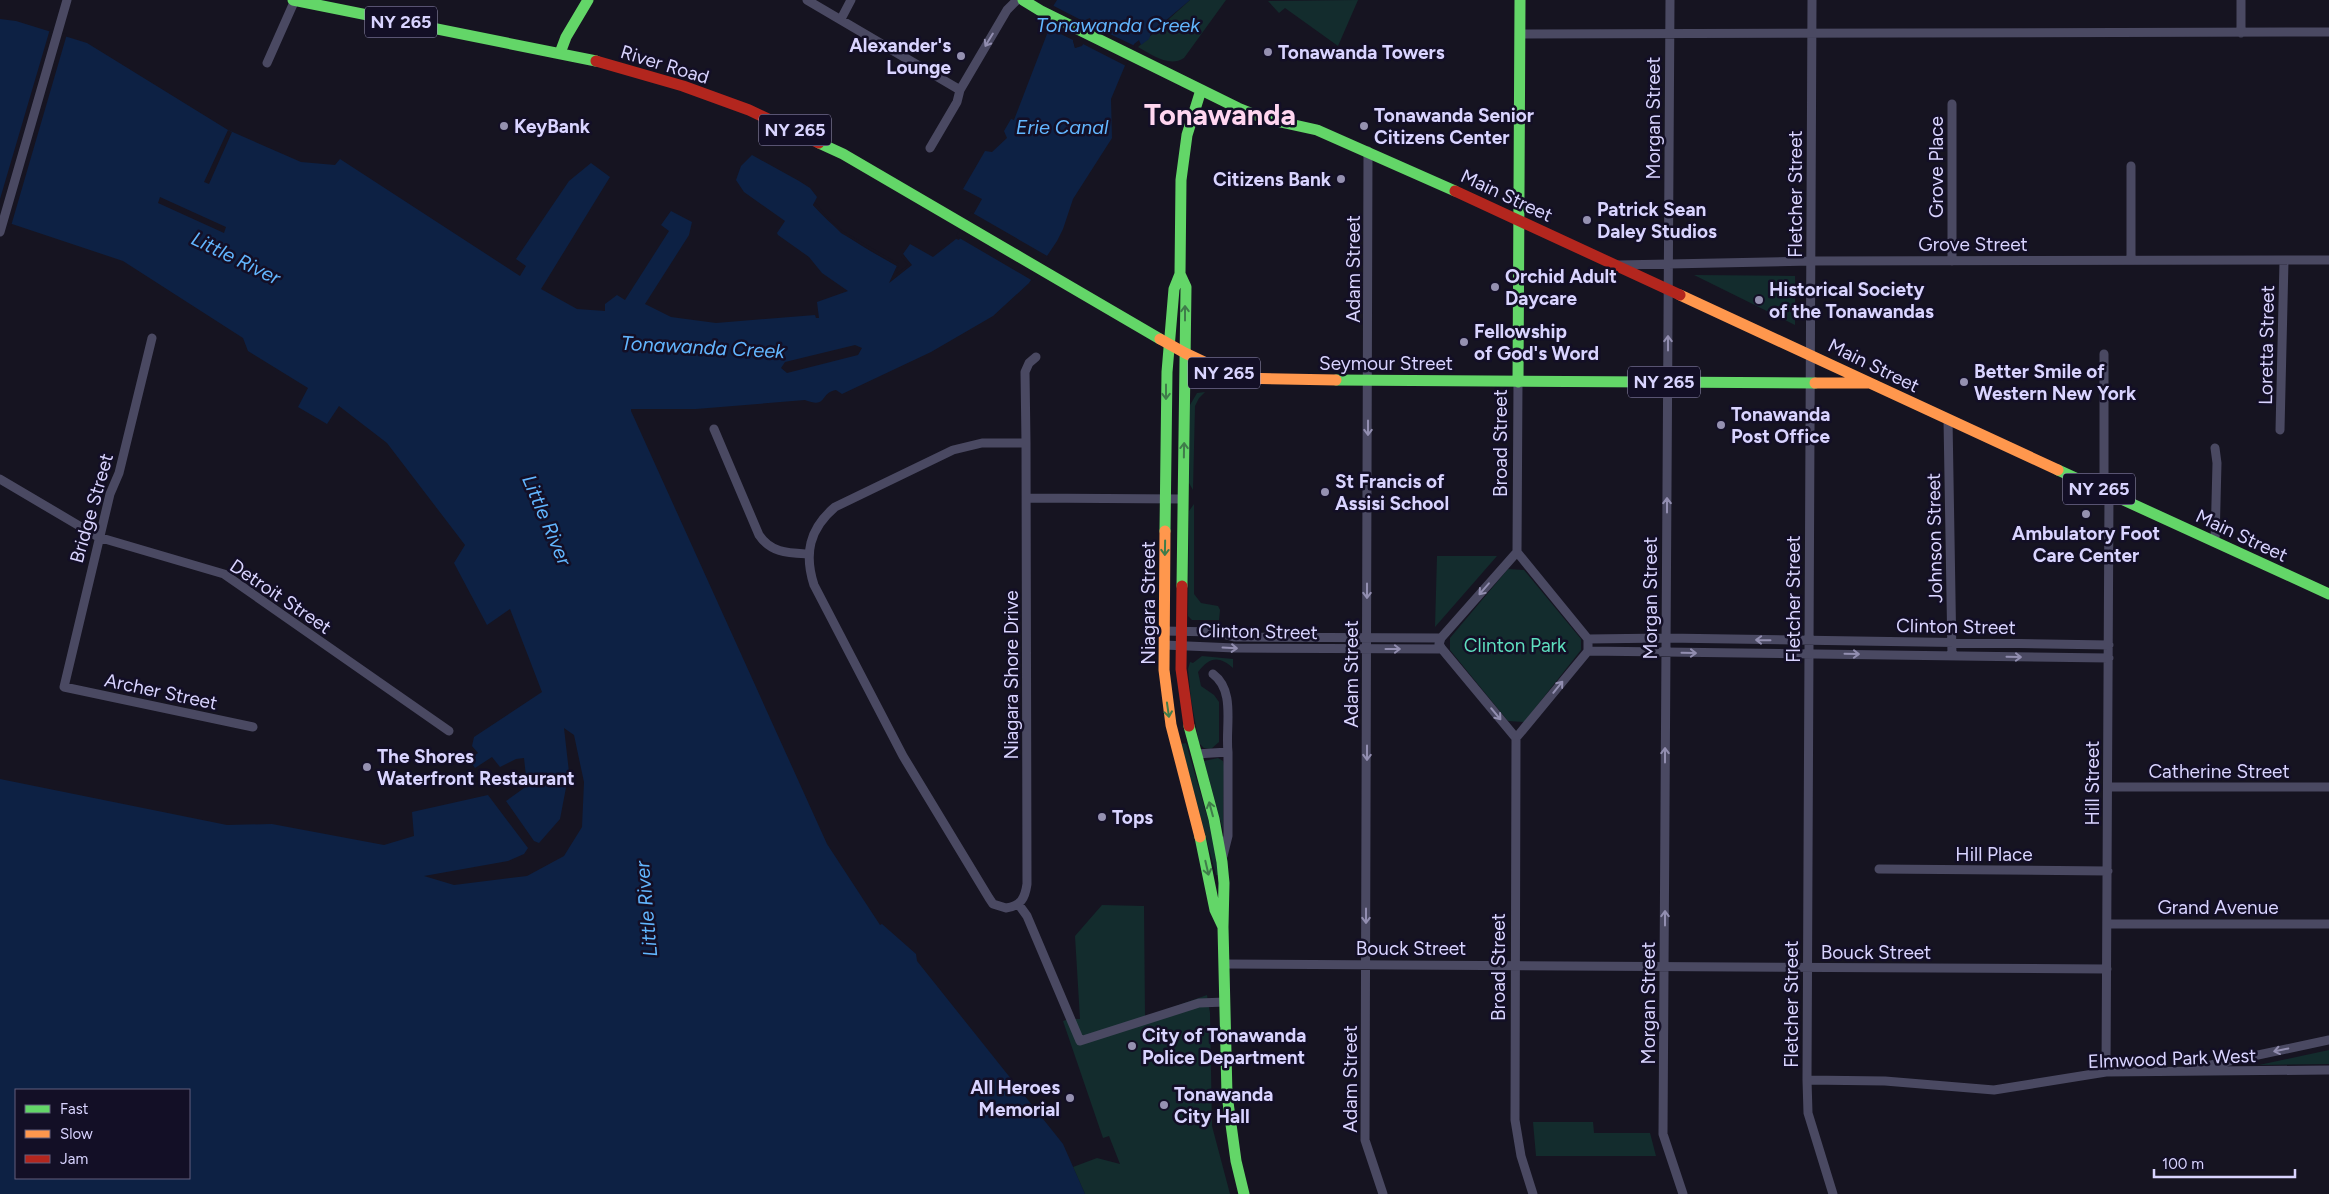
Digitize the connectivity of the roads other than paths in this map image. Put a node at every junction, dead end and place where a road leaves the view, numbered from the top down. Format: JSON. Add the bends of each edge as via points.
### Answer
{"nodes":[{"id":1,"x":66,"y":0,"type":"edge"},
{"id":2,"x":294,"y":0,"type":"edge"},
{"id":3,"x":588,"y":0,"type":"edge"},
{"id":4,"x":807,"y":0,"type":"edge"},
{"id":5,"x":852,"y":0,"type":"edge"},
{"id":6,"x":1017,"y":0,"type":"edge"},
{"id":7,"x":1023,"y":0,"type":"edge"},
{"id":8,"x":1520,"y":0,"type":"edge"},
{"id":9,"x":1670,"y":0,"type":"edge"},
{"id":10,"x":1812,"y":0,"type":"edge"},
{"id":11,"x":2241,"y":0,"type":"edge"},
{"id":12,"x":841,"y":19,"type":"junction"},
{"id":13,"x":2241,"y":32,"type":"junction"},
{"id":14,"x":2329,"y":32,"type":"edge"},
{"id":15,"x":1670,"y":33,"type":"junction"},
{"id":16,"x":1812,"y":33,"type":"junction"},
{"id":17,"x":1520,"y":34,"type":"junction"},
{"id":18,"x":560,"y":54,"type":"junction"},
{"id":19,"x":267,"y":63,"type":"dead end"},
{"id":20,"x":960,"y":90,"type":"junction"},
{"id":21,"x":1201,"y":90,"type":"junction"},
{"id":22,"x":1952,"y":104,"type":"dead end"},
{"id":23,"x":930,"y":148,"type":"dead end"},
{"id":24,"x":1368,"y":151,"type":"junction"},
{"id":25,"x":2131,"y":166,"type":"dead end"},
{"id":26,"x":1518,"y":219,"type":"junction"},
{"id":27,"x":0,"y":232,"type":"edge"},
{"id":28,"x":997,"y":243,"type":"joint"},
{"id":29,"x":2131,"y":260,"type":"junction"},
{"id":30,"x":2329,"y":260,"type":"edge"},
{"id":31,"x":1811,"y":261,"type":"junction"},
{"id":32,"x":1952,"y":261,"type":"junction"},
{"id":33,"x":2284,"y":261,"type":"junction"},
{"id":34,"x":1668,"y":264,"type":"junction"},
{"id":35,"x":1618,"y":265,"type":"junction"},
{"id":36,"x":1180,"y":274,"type":"junction"},
{"id":37,"x":1668,"y":288,"type":"junction"},
{"id":38,"x":152,"y":338,"type":"dead end"},
{"id":39,"x":1170,"y":344,"type":"junction"},
{"id":40,"x":1185,"y":353,"type":"junction"},
{"id":41,"x":1810,"y":354,"type":"junction"},
{"id":42,"x":2104,"y":354,"type":"dead end"},
{"id":43,"x":1036,"y":357,"type":"dead end"},
{"id":44,"x":1369,"y":380,"type":"junction"},
{"id":45,"x":1518,"y":382,"type":"junction"},
{"id":46,"x":1668,"y":382,"type":"junction"},
{"id":47,"x":1810,"y":383,"type":"junction"},
{"id":48,"x":1870,"y":383,"type":"junction"},
{"id":49,"x":1948,"y":419,"type":"junction"},
{"id":50,"x":714,"y":429,"type":"dead end"},
{"id":51,"x":2280,"y":430,"type":"dead end"},
{"id":52,"x":1026,"y":443,"type":"junction"},
{"id":53,"x":2215,"y":448,"type":"dead end"},
{"id":54,"x":0,"y":479,"type":"edge"},
{"id":55,"x":2106,"y":492,"type":"junction"},
{"id":56,"x":1027,"y":498,"type":"junction"},
{"id":57,"x":1166,"y":499,"type":"junction"},
{"id":58,"x":1183,"y":499,"type":"junction"},
{"id":59,"x":98,"y":537,"type":"junction"},
{"id":60,"x":2215,"y":542,"type":"junction"},
{"id":61,"x":1517,"y":552,"type":"junction"},
{"id":62,"x":808,"y":554,"type":"junction"},
{"id":63,"x":2329,"y":594,"type":"edge"},
{"id":64,"x":1164,"y":631,"type":"junction"},
{"id":65,"x":1182,"y":631,"type":"junction"},
{"id":66,"x":1367,"y":638,"type":"junction"},
{"id":67,"x":1441,"y":638,"type":"junction"},
{"id":68,"x":1666,"y":638,"type":"junction"},
{"id":69,"x":1588,"y":639,"type":"junction"},
{"id":70,"x":1737,"y":639,"type":"junction"},
{"id":71,"x":1809,"y":640,"type":"junction"},
{"id":72,"x":1878,"y":642,"type":"junction"},
{"id":73,"x":1952,"y":642,"type":"junction"},
{"id":74,"x":2034,"y":644,"type":"junction"},
{"id":75,"x":1164,"y":645,"type":"junction"},
{"id":76,"x":1182,"y":645,"type":"junction"},
{"id":77,"x":2109,"y":645,"type":"junction"},
{"id":78,"x":1367,"y":649,"type":"junction"},
{"id":79,"x":1442,"y":649,"type":"junction"},
{"id":80,"x":1588,"y":651,"type":"junction"},
{"id":81,"x":1666,"y":652,"type":"junction"},
{"id":82,"x":1737,"y":653,"type":"junction"},
{"id":83,"x":1809,"y":654,"type":"junction"},
{"id":84,"x":1878,"y":655,"type":"junction"},
{"id":85,"x":1952,"y":656,"type":"junction"},
{"id":86,"x":2034,"y":657,"type":"junction"},
{"id":87,"x":2109,"y":658,"type":"junction"},
{"id":88,"x":1213,"y":674,"type":"dead end"},
{"id":89,"x":64,"y":687,"type":"joint"},
{"id":90,"x":252,"y":727,"type":"dead end"},
{"id":91,"x":449,"y":731,"type":"dead end"},
{"id":92,"x":1516,"y":738,"type":"junction"},
{"id":93,"x":1228,"y":752,"type":"junction"},
{"id":94,"x":1196,"y":754,"type":"junction"},
{"id":95,"x":2108,"y":787,"type":"junction"},
{"id":96,"x":2329,"y":787,"type":"edge"},
{"id":97,"x":1223,"y":856,"type":"junction"},
{"id":98,"x":1879,"y":869,"type":"dead end"},
{"id":99,"x":2108,"y":870,"type":"junction"},
{"id":100,"x":1019,"y":905,"type":"junction"},
{"id":101,"x":2107,"y":924,"type":"junction"},
{"id":102,"x":2329,"y":924,"type":"edge"},
{"id":103,"x":1223,"y":927,"type":"junction"},
{"id":104,"x":1226,"y":964,"type":"junction"},
{"id":105,"x":1366,"y":964,"type":"junction"},
{"id":106,"x":1516,"y":965,"type":"junction"},
{"id":107,"x":1664,"y":966,"type":"junction"},
{"id":108,"x":1807,"y":967,"type":"junction"},
{"id":109,"x":2107,"y":969,"type":"junction"},
{"id":110,"x":1225,"y":1002,"type":"junction"},
{"id":111,"x":2329,"y":1040,"type":"edge"},
{"id":112,"x":2329,"y":1070,"type":"edge"},
{"id":113,"x":2106,"y":1072,"type":"junction"},
{"id":114,"x":2176,"y":1072,"type":"junction"},
{"id":115,"x":1807,"y":1080,"type":"junction"},
{"id":116,"x":1244,"y":1194,"type":"edge"},
{"id":117,"x":1383,"y":1194,"type":"edge"},
{"id":118,"x":1533,"y":1194,"type":"edge"},
{"id":119,"x":1683,"y":1194,"type":"edge"},
{"id":120,"x":1833,"y":1194,"type":"edge"}],
"edges":[{"from":1,"to":27,"type":"street"},
{"from":2,"to":18,"type":"main road","name":"River Road","number":"NY 265"},
{"from":2,"to":19,"type":"street"},
{"from":3,"to":18,"type":"main road"},
{"from":4,"to":12,"type":"street"},
{"from":5,"to":12,"type":"street"},
{"from":6,"to":20,"type":"street","one_way":true,"via":[[1007,10]]},
{"from":7,"to":21,"type":"main road","name":"Main Street","via":[[1041,12]]},
{"from":8,"to":17,"type":"main road","name":"Broad Street"},
{"from":9,"to":15,"type":"street","name":"Morgan Street"},
{"from":10,"to":16,"type":"street","name":"Fletcher Street"},
{"from":11,"to":13,"type":"street"},
{"from":12,"to":20,"type":"street"},
{"from":13,"to":14,"type":"street"},
{"from":13,"to":16,"type":"street"},
{"from":15,"to":16,"type":"street"},
{"from":15,"to":17,"type":"street"},
{"from":15,"to":34,"type":"street","name":"Morgan Street"},
{"from":16,"to":31,"type":"street","name":"Fletcher Street"},
{"from":17,"to":26,"type":"main road","name":"Broad Street"},
{"from":18,"to":28,"type":"main road","name":"River Road","number":"NY 265","via":[[640,73],[749,110],[842,154]]},
{"from":20,"to":23,"type":"street","via":[[957,102]]},
{"from":21,"to":24,"type":"main road","name":"Main Street","via":[[1251,113],[1317,130]]},
{"from":21,"to":36,"type":"main road","name":"Niagara Street","via":[[1191,114],[1182,156]]},
{"from":22,"to":32,"type":"street","name":"Grove Place"},
{"from":24,"to":26,"type":"main road","name":"Main Street"},
{"from":24,"to":44,"type":"street","name":"Adam Street"},
{"from":25,"to":29,"type":"street"},
{"from":26,"to":35,"type":"main road","name":"Main Street"},
{"from":26,"to":45,"type":"main road","name":"Broad Street"},
{"from":28,"to":39,"type":"main road","name":"Seymour Street","number":"NY 265"},
{"from":29,"to":32,"type":"street","name":"Grove Street"},
{"from":29,"to":33,"type":"street","name":"Grove Street"},
{"from":30,"to":33,"type":"street","name":"Grove Street"},
{"from":31,"to":32,"type":"street","name":"Grove Street"},
{"from":31,"to":34,"type":"street","name":"Grove Street"},
{"from":31,"to":41,"type":"street","name":"Fletcher Street"},
{"from":33,"to":51,"type":"street","name":"Loretta Street"},
{"from":34,"to":35,"type":"street","name":"Grove Street"},
{"from":34,"to":37,"type":"street","name":"Morgan Street"},
{"from":35,"to":37,"type":"main road","name":"Main Street"},
{"from":36,"to":39,"type":"main road","name":"Niagara Street","via":[[1174,289]]},
{"from":40,"to":36,"type":"main road","name":"Niagara Street","one_way":true,"via":[[1186,286]]},
{"from":37,"to":41,"type":"main road","name":"Main Street"},
{"from":46,"to":37,"type":"street","name":"Morgan Street","one_way":true},
{"from":38,"to":59,"type":"street","name":"Bridge Street","via":[[119,473]]},
{"from":39,"to":40,"type":"main road","name":"Seymour Street","number":"NY 265"},
{"from":39,"to":57,"type":"main road","name":"Niagara Street","one_way":true,"via":[[1166,372]]},
{"from":40,"to":44,"type":"main road","name":"Seymour Street","number":"NY 265","via":[[1221,372],[1244,379]]},
{"from":58,"to":40,"type":"main road","name":"Niagara Street","one_way":true},
{"from":41,"to":47,"type":"street","name":"Fletcher Street"},
{"from":41,"to":48,"type":"main road","name":"Main Street"},
{"from":42,"to":55,"type":"street","name":"Hill Street"},
{"from":43,"to":52,"type":"street","name":"Niagara Shore Drive","via":[[1025,372]]},
{"from":44,"to":45,"type":"main road","name":"Seymour Street","number":"NY 265"},
{"from":44,"to":66,"type":"street","name":"Adam Street","one_way":true},
{"from":45,"to":46,"type":"main road","name":"Seymour Street","number":"NY 265"},
{"from":45,"to":61,"type":"street","name":"Broad Street"},
{"from":46,"to":47,"type":"main road","name":"Seymour Street","number":"NY 265"},
{"from":68,"to":46,"type":"street","name":"Morgan Street","one_way":true},
{"from":47,"to":48,"type":"main road","name":"Seymour Street","number":"NY 265"},
{"from":47,"to":71,"type":"street","name":"Fletcher Street"},
{"from":48,"to":49,"type":"main road","name":"Main Street","number":"NY 265"},
{"from":49,"to":55,"type":"main road","name":"Main Street","number":"NY 265"},
{"from":49,"to":73,"type":"street","name":"Johnson Street"},
{"from":50,"to":62,"type":"street","via":[[764,542],[772,549]]},
{"from":52,"to":56,"type":"street","name":"Niagara Shore Drive"},
{"from":52,"to":62,"type":"street","via":[[982,443],[953,450],[845,502],[820,522]]},
{"from":53,"to":60,"type":"street"},
{"from":54,"to":59,"type":"street","name":"Detroit Street"},
{"from":55,"to":60,"type":"main road","name":"Main Street","number":"NY 265"},
{"from":55,"to":77,"type":"street","name":"Hill Street"},
{"from":56,"to":57,"type":"street"},
{"from":56,"to":100,"type":"street","name":"Niagara Shore Drive","via":[[1027,884],[1026,894]]},
{"from":57,"to":58,"type":"street"},
{"from":57,"to":64,"type":"main road","name":"Niagara Street","one_way":true},
{"from":58,"to":65,"type":"main road","name":"Niagara Street"},
{"from":59,"to":89,"type":"street","name":"Bridge Street"},
{"from":59,"to":91,"type":"street","name":"Detroit Street","via":[[224,574]]},
{"from":60,"to":63,"type":"main road","name":"Main Street","number":"NY 265"},
{"from":61,"to":67,"type":"street","one_way":true},
{"from":61,"to":69,"type":"street"},
{"from":62,"to":100,"type":"street","via":[[814,585],[928,801],[993,904],[1006,908]]},
{"from":64,"to":65,"type":"street","name":"Clinton Street"},
{"from":64,"to":75,"type":"main road","name":"Niagara Street"},
{"from":65,"to":66,"type":"street","name":"Clinton Street","via":[[1215,632],[1234,637]]},
{"from":65,"to":76,"type":"main road","name":"Niagara Street"},
{"from":66,"to":67,"type":"street","name":"Clinton Street"},
{"from":66,"to":78,"type":"street","name":"Adam Street"},
{"from":67,"to":79,"type":"street","via":[[1439,644]]},
{"from":68,"to":69,"type":"street","name":"Clinton Street"},
{"from":68,"to":70,"type":"street","name":"Clinton Street"},
{"from":68,"to":81,"type":"street","name":"Morgan Street"},
{"from":69,"to":80,"type":"street"},
{"from":71,"to":70,"type":"street","name":"Clinton Street","one_way":true},
{"from":70,"to":82,"type":"street"},
{"from":71,"to":72,"type":"street","name":"Clinton Street"},
{"from":71,"to":83,"type":"street","name":"Fletcher Street"},
{"from":72,"to":73,"type":"street","name":"Clinton Street"},
{"from":72,"to":84,"type":"street","name":"Clinton Street"},
{"from":73,"to":74,"type":"street","name":"Clinton Street"},
{"from":73,"to":85,"type":"street","name":"Johnson Street"},
{"from":74,"to":77,"type":"street","name":"Clinton Street"},
{"from":74,"to":86,"type":"street","name":"Clinton Street"},
{"from":75,"to":76,"type":"street","name":"Clinton Street"},
{"from":75,"to":103,"type":"main road","name":"Niagara Street","one_way":true,"via":[[1171,725],[1215,910]]},
{"from":76,"to":78,"type":"street","name":"Clinton Street","one_way":true},
{"from":76,"to":94,"type":"main road","name":"Niagara Street","via":[[1184,692]]},
{"from":77,"to":87,"type":"street","name":"Hill Street"},
{"from":78,"to":79,"type":"street","name":"Clinton Street","one_way":true},
{"from":78,"to":105,"type":"street","name":"Adam Street","one_way":true},
{"from":79,"to":92,"type":"street","one_way":true},
{"from":80,"to":81,"type":"street","name":"Clinton Street"},
{"from":92,"to":80,"type":"street","one_way":true},
{"from":81,"to":82,"type":"street","name":"Clinton Street","one_way":true},
{"from":107,"to":81,"type":"street","name":"Morgan Street","one_way":true},
{"from":82,"to":83,"type":"street","name":"Clinton Street"},
{"from":83,"to":84,"type":"street","name":"Clinton Street","one_way":true},
{"from":83,"to":108,"type":"street","name":"Fletcher Street"},
{"from":84,"to":85,"type":"street","name":"Clinton Street"},
{"from":85,"to":86,"type":"street","name":"Clinton Street","one_way":true},
{"from":86,"to":87,"type":"street","name":"Clinton Street"},
{"from":87,"to":95,"type":"street","name":"Hill Street"},
{"from":88,"to":93,"type":"street","name":"Niagara Street","via":[[1222,680],[1227,692]]},
{"from":89,"to":90,"type":"street","name":"Archer Street"},
{"from":92,"to":106,"type":"street","name":"Broad Street"},
{"from":93,"to":94,"type":"street"},
{"from":93,"to":97,"type":"street","name":"Niagara Street","via":[[1228,836]]},
{"from":97,"to":94,"type":"main road","name":"Niagara Street","one_way":true},
{"from":95,"to":96,"type":"street","name":"Catherine Street"},
{"from":95,"to":99,"type":"street","name":"Hill Street"},
{"from":97,"to":103,"type":"main road","name":"Niagara Street","via":[[1226,906]]},
{"from":98,"to":99,"type":"street","name":"Hill Place"},
{"from":99,"to":101,"type":"street","name":"Hill Street"},
{"from":100,"to":110,"type":"street","via":[[1027,916],[1080,1041],[1199,1003]]},
{"from":101,"to":102,"type":"street","name":"Grand Avenue"},
{"from":101,"to":109,"type":"street","name":"Hill Street"},
{"from":103,"to":104,"type":"main road","name":"Niagara Street"},
{"from":104,"to":105,"type":"street","name":"Bouck Street"},
{"from":104,"to":110,"type":"main road","name":"Niagara Street"},
{"from":105,"to":106,"type":"street","name":"Bouck Street"},
{"from":105,"to":117,"type":"street","name":"Adam Street","via":[[1366,1140]]},
{"from":106,"to":107,"type":"street","name":"Bouck Street"},
{"from":106,"to":118,"type":"street","name":"Broad Street","via":[[1516,1132]]},
{"from":107,"to":108,"type":"street","name":"Bouck Street"},
{"from":107,"to":119,"type":"street","name":"Morgan Street","via":[[1664,1134]]},
{"from":108,"to":109,"type":"street","name":"Bouck Street"},
{"from":108,"to":115,"type":"street","name":"Fletcher Street"},
{"from":109,"to":113,"type":"street","name":"Hill Street"},
{"from":110,"to":116,"type":"main road","name":"Niagara Street","via":[[1227,1119]]},
{"from":111,"to":114,"type":"street","one_way":true},
{"from":112,"to":114,"type":"street","name":"Elmwood Park West"},
{"from":113,"to":114,"type":"street","name":"Elmwood Park West"},
{"from":113,"to":115,"type":"street","name":"Elmwood Park West","via":[[1994,1090],[1886,1081]]},
{"from":115,"to":120,"type":"street","name":"Fletcher Street","via":[[1808,1113]]}]}
